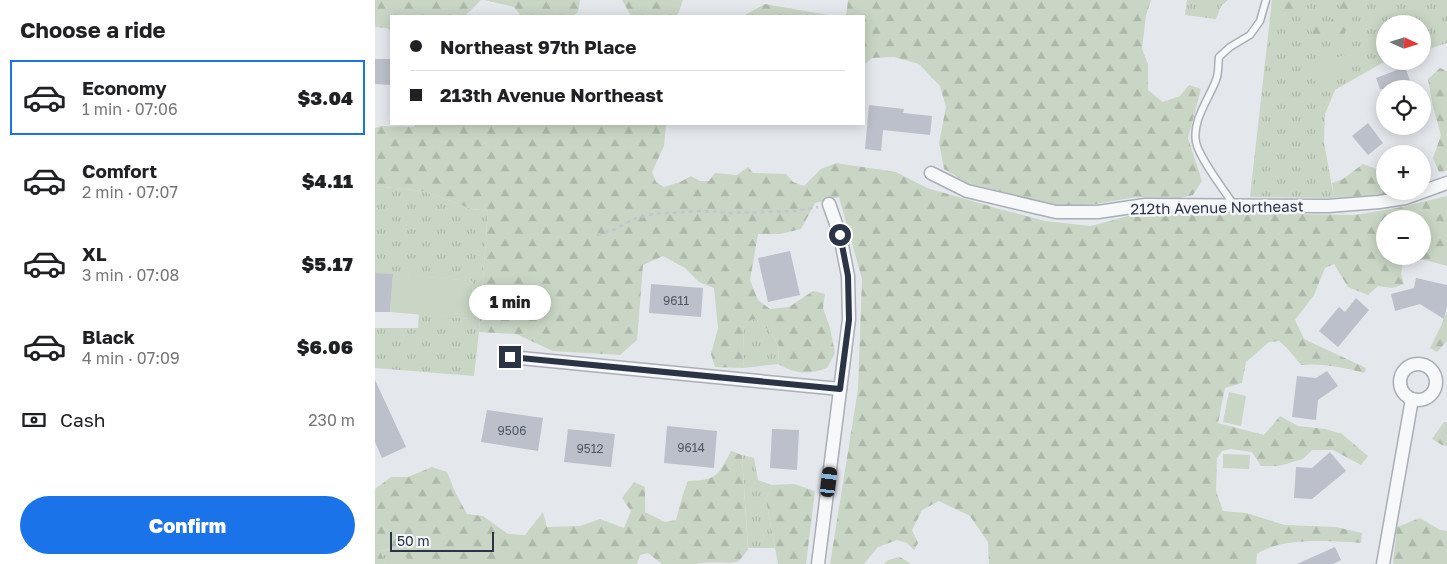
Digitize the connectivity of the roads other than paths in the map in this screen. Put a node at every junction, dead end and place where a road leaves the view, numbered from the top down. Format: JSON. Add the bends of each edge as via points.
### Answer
{"nodes":[{"id":1,"x":1266,"y":0,"type":"edge"},
{"id":2,"x":931,"y":173,"type":"dead end"},
{"id":3,"x":1447,"y":183,"type":"edge"},
{"id":4,"x":829,"y":204,"type":"road end"},
{"id":5,"x":1234,"y":206,"type":"junction"},
{"id":6,"x":510,"y":357,"type":"dead end"},
{"id":7,"x":840,"y":389,"type":"junction"},
{"id":8,"x":1411,"y":399,"type":"dead end"},
{"id":9,"x":818,"y":564,"type":"edge"},
{"id":10,"x":1383,"y":564,"type":"edge"}],
"edges":[{"from":1,"to":5,"type":"lane","via":[[1260,21],[1250,35],[1219,57],[1217,77],[1196,128],[1197,148]]},
{"from":2,"to":5,"type":"street","name":"212th Avenue Northeast","via":[[967,190],[1056,212],[1097,212],[1145,205]]},
{"from":3,"to":5,"type":"street","name":"212th Avenue Northeast","via":[[1405,198],[1379,202],[1328,206]]},
{"from":4,"to":7,"type":"street","via":[[840,235],[848,276],[849,320]]},
{"from":6,"to":7,"type":"street"},
{"from":7,"to":9,"type":"street"},
{"from":8,"to":10,"type":"street"}]}
